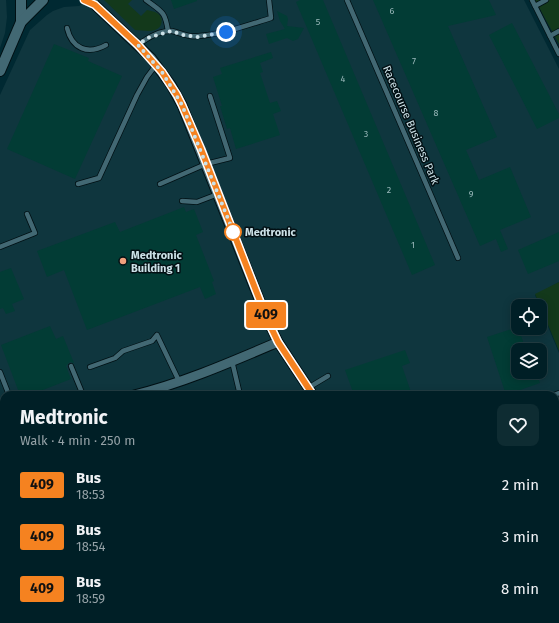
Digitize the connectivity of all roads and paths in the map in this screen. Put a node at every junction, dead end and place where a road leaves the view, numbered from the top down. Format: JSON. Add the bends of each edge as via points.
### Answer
{"nodes":[{"id":1,"x":21,"y":0,"type":"edge"},
{"id":2,"x":43,"y":0,"type":"edge"},
{"id":3,"x":84,"y":0,"type":"edge"},
{"id":4,"x":146,"y":0,"type":"edge"},
{"id":5,"x":269,"y":0,"type":"edge"},
{"id":6,"x":347,"y":0,"type":"edge"},
{"id":7,"x":532,"y":0,"type":"edge"},
{"id":8,"x":546,"y":0,"type":"edge"},
{"id":9,"x":94,"y":2,"type":"edge"},
{"id":10,"x":535,"y":6,"type":"junction"},
{"id":11,"x":21,"y":22,"type":"junction"},
{"id":12,"x":67,"y":28,"type":"dead end"},
{"id":13,"x":168,"y":31,"type":"junction"},
{"id":14,"x":559,"y":31,"type":"edge"},
{"id":15,"x":550,"y":36,"type":"junction"},
{"id":16,"x":106,"y":44,"type":"dead end"},
{"id":17,"x":138,"y":45,"type":"junction"},
{"id":18,"x":559,"y":54,"type":"edge"},
{"id":19,"x":156,"y":65,"type":"junction"},
{"id":20,"x":0,"y":71,"type":"edge"},
{"id":21,"x":210,"y":96,"type":"dead end"},
{"id":22,"x":206,"y":164,"type":"junction"},
{"id":23,"x":78,"y":184,"type":"dead end"},
{"id":24,"x":160,"y":184,"type":"dead end"},
{"id":25,"x":218,"y":194,"type":"junction"},
{"id":26,"x":182,"y":201,"type":"dead end"},
{"id":27,"x":27,"y":214,"type":"dead end"},
{"id":28,"x":0,"y":247,"type":"edge"},
{"id":29,"x":458,"y":258,"type":"dead end"},
{"id":30,"x":278,"y":342,"type":"junction"},
{"id":31,"x":232,"y":361,"type":"junction"},
{"id":32,"x":71,"y":366,"type":"dead end"},
{"id":33,"x":90,"y":367,"type":"dead end"},
{"id":34,"x":0,"y":372,"type":"edge"},
{"id":35,"x":328,"y":376,"type":"dead end"},
{"id":36,"x":179,"y":381,"type":"junction"},
{"id":37,"x":7,"y":391,"type":"edge"},
{"id":38,"x":81,"y":391,"type":"edge"},
{"id":39,"x":149,"y":391,"type":"edge"},
{"id":40,"x":239,"y":391,"type":"edge"},
{"id":41,"x":310,"y":391,"type":"edge"},
{"id":42,"x":312,"y":391,"type":"edge"}],
"edges":[{"from":1,"to":11,"type":"street"},
{"from":2,"to":11,"type":"street"},
{"from":3,"to":9,"type":"street"},
{"from":4,"to":13,"type":"lane","via":[[166,17]]},
{"from":5,"to":13,"type":"lane","via":[[271,18],[226,32],[197,37]]},
{"from":6,"to":29,"type":"lane","name":"Racecourse Business Park"},
{"from":7,"to":10,"type":"lane"},
{"from":8,"to":10,"type":"lane"},
{"from":9,"to":17,"type":"street"},
{"from":10,"to":15,"type":"lane"},
{"from":11,"to":20,"type":"street"},
{"from":12,"to":16,"type":"lane","via":[[71,40],[85,50]]},
{"from":13,"to":17,"type":"lane","via":[[147,38]]},
{"from":14,"to":15,"type":"lane"},
{"from":15,"to":18,"type":"lane"},
{"from":17,"to":19,"type":"street"},
{"from":19,"to":22,"type":"street","via":[[182,105]]},
{"from":19,"to":23,"type":"lane","via":[[137,95],[99,178]]},
{"from":21,"to":22,"type":"lane","via":[[230,158]]},
{"from":22,"to":24,"type":"lane"},
{"from":22,"to":25,"type":"street"},
{"from":25,"to":26,"type":"lane","via":[[197,202]]},
{"from":25,"to":30,"type":"street"},
{"from":27,"to":28,"type":"lane","via":[[35,233]]},
{"from":30,"to":31,"type":"street"},
{"from":30,"to":41,"type":"street"},
{"from":31,"to":36,"type":"street"},
{"from":31,"to":40,"type":"lane"},
{"from":32,"to":38,"type":"lane"},
{"from":33,"to":36,"type":"lane","via":[[152,341],[157,335]]},
{"from":34,"to":37,"type":"lane"},
{"from":35,"to":42,"type":"lane"},
{"from":36,"to":39,"type":"street"}]}
